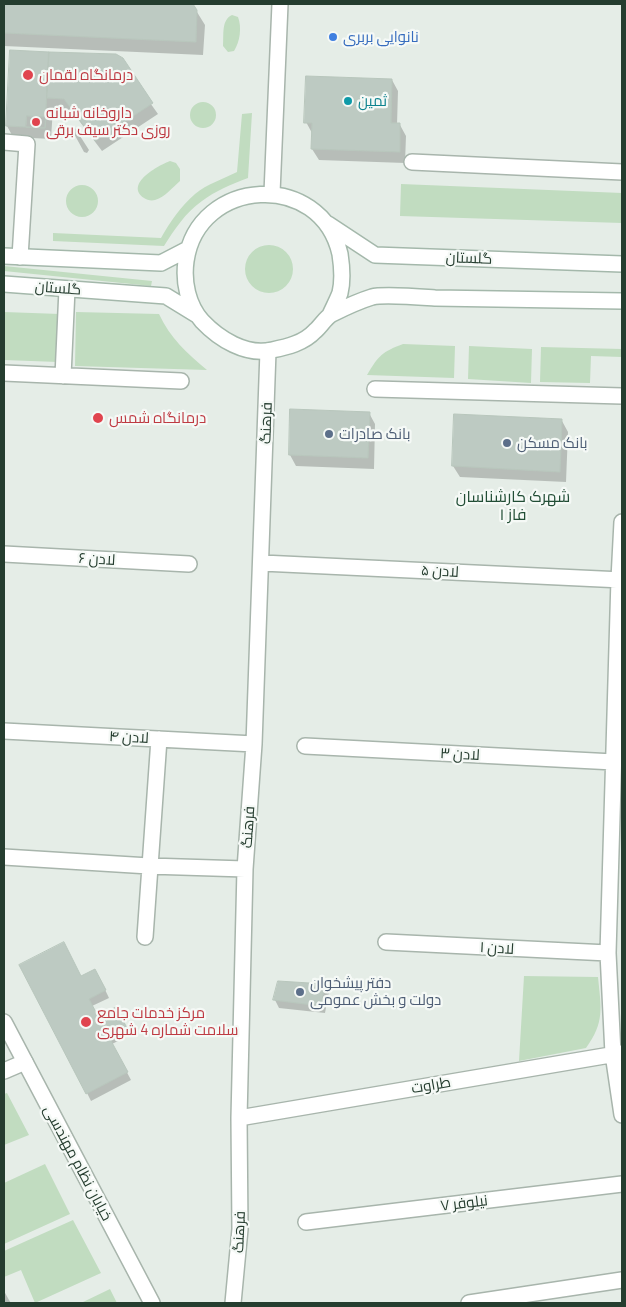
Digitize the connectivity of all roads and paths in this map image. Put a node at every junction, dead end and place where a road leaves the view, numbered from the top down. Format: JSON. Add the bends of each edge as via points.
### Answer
{"nodes":[{"id":1,"x":280,"y":4,"type":"edge"},
{"id":2,"x":4,"y":142,"type":"edge"},
{"id":3,"x":412,"y":162,"type":"dead end"},
{"id":4,"x":622,"y":172,"type":"edge"},
{"id":5,"x":272,"y":193,"type":"junction"},
{"id":6,"x":326,"y":223,"type":"junction"},
{"id":7,"x":188,"y":249,"type":"junction"},
{"id":8,"x":4,"y":256,"type":"edge"},
{"id":9,"x":20,"y":257,"type":"junction"},
{"id":10,"x":622,"y":264,"type":"edge"},
{"id":11,"x":4,"y":284,"type":"edge"},
{"id":12,"x":67,"y":289,"type":"junction"},
{"id":13,"x":622,"y":301,"type":"edge"},
{"id":14,"x":197,"y":315,"type":"junction"},
{"id":15,"x":330,"y":315,"type":"junction"},
{"id":16,"x":268,"y":351,"type":"junction"},
{"id":17,"x":4,"y":373,"type":"edge"},
{"id":18,"x":63,"y":376,"type":"junction"},
{"id":19,"x":181,"y":381,"type":"dead end"},
{"id":20,"x":375,"y":389,"type":"dead end"},
{"id":21,"x":622,"y":396,"type":"edge"},
{"id":22,"x":622,"y":522,"type":"edge"},
{"id":23,"x":4,"y":554,"type":"edge"},
{"id":24,"x":262,"y":563,"type":"junction"},
{"id":25,"x":189,"y":564,"type":"dead end"},
{"id":26,"x":621,"y":580,"type":"edge"},
{"id":27,"x":4,"y":731,"type":"edge"},
{"id":28,"x":159,"y":739,"type":"junction"},
{"id":29,"x":254,"y":744,"type":"junction"},
{"id":30,"x":305,"y":746,"type":"dead end"},
{"id":31,"x":614,"y":762,"type":"junction"},
{"id":32,"x":617,"y":830,"type":"edge"},
{"id":33,"x":4,"y":856,"type":"edge"},
{"id":34,"x":149,"y":866,"type":"junction"},
{"id":35,"x":245,"y":869,"type":"junction"},
{"id":36,"x":145,"y":937,"type":"dead end"},
{"id":37,"x":386,"y":942,"type":"dead end"},
{"id":38,"x":608,"y":953,"type":"junction"},
{"id":39,"x":4,"y":1022,"type":"edge"},
{"id":40,"x":618,"y":1054,"type":"edge"},
{"id":41,"x":24,"y":1062,"type":"junction"},
{"id":42,"x":4,"y":1071,"type":"edge"},
{"id":43,"x":622,"y":1115,"type":"edge"},
{"id":44,"x":239,"y":1118,"type":"junction"},
{"id":45,"x":622,"y":1184,"type":"edge"},
{"id":46,"x":306,"y":1222,"type":"dead end"},
{"id":47,"x":622,"y":1280,"type":"edge"},
{"id":48,"x":152,"y":1303,"type":"edge"},
{"id":49,"x":233,"y":1303,"type":"edge"},
{"id":50,"x":469,"y":1303,"type":"edge"}],
"edges":[{"from":1,"to":5,"type":"street"},
{"from":2,"to":9,"type":"street","via":[[27,144]]},
{"from":3,"to":4,"type":"street"},
{"from":5,"to":6,"type":"street","via":[[292,198],[311,208]]},
{"from":5,"to":7,"type":"street","via":[[245,195],[220,206],[200,225]]},
{"from":6,"to":10,"type":"street","name":"گلستان","via":[[375,255]]},
{"from":6,"to":15,"type":"street","via":[[338,244],[343,268],[340,293]]},
{"from":7,"to":9,"type":"street","name":"گلستان","via":[[162,264]]},
{"from":7,"to":14,"type":"street","via":[[184,272],[188,294]]},
{"from":8,"to":9,"type":"street","name":"گلستان"},
{"from":11,"to":12,"type":"street","name":"گلستان"},
{"from":12,"to":14,"type":"street","name":"گلستان","via":[[166,296]]},
{"from":12,"to":18,"type":"street"},
{"from":13,"to":15,"type":"street","via":[[374,296]]},
{"from":14,"to":16,"type":"street","via":[[228,342]]},
{"from":15,"to":16,"type":"street","via":[[314,333],[292,346]]},
{"from":16,"to":24,"type":"street","name":"فرهنگ"},
{"from":17,"to":18,"type":"street"},
{"from":18,"to":19,"type":"street"},
{"from":20,"to":21,"type":"street"},
{"from":22,"to":26,"type":"street"},
{"from":23,"to":25,"type":"street","name":"لادن ۶"},
{"from":24,"to":26,"type":"street","name":"لادن ۵"},
{"from":24,"to":29,"type":"street","name":"فرهنگ"},
{"from":26,"to":31,"type":"street"},
{"from":27,"to":28,"type":"street","name":"لادن ۴"},
{"from":28,"to":29,"type":"street","name":"لادن ۴"},
{"from":28,"to":34,"type":"street"},
{"from":29,"to":35,"type":"street","name":"فرهنگ"},
{"from":30,"to":31,"type":"street","name":"لادن ۳"},
{"from":31,"to":32,"type":"street"},
{"from":32,"to":38,"type":"street"},
{"from":33,"to":34,"type":"street"},
{"from":34,"to":35,"type":"street"},
{"from":34,"to":36,"type":"street"},
{"from":35,"to":44,"type":"street","name":"فرهنگ"},
{"from":37,"to":38,"type":"street","name":"لادن ۱"},
{"from":38,"to":40,"type":"street"},
{"from":39,"to":41,"type":"street","name":"خیابان نظام مهندسی"},
{"from":40,"to":43,"type":"street"},
{"from":40,"to":44,"type":"street","name":"طراوت"},
{"from":41,"to":42,"type":"street"},
{"from":41,"to":48,"type":"street","name":"خیابان نظام مهندسی"},
{"from":44,"to":49,"type":"street","name":"فرهنگ","via":[[240,1229]]},
{"from":45,"to":46,"type":"street","name":"نیلوفر ۷"},
{"from":47,"to":50,"type":"street"}]}
